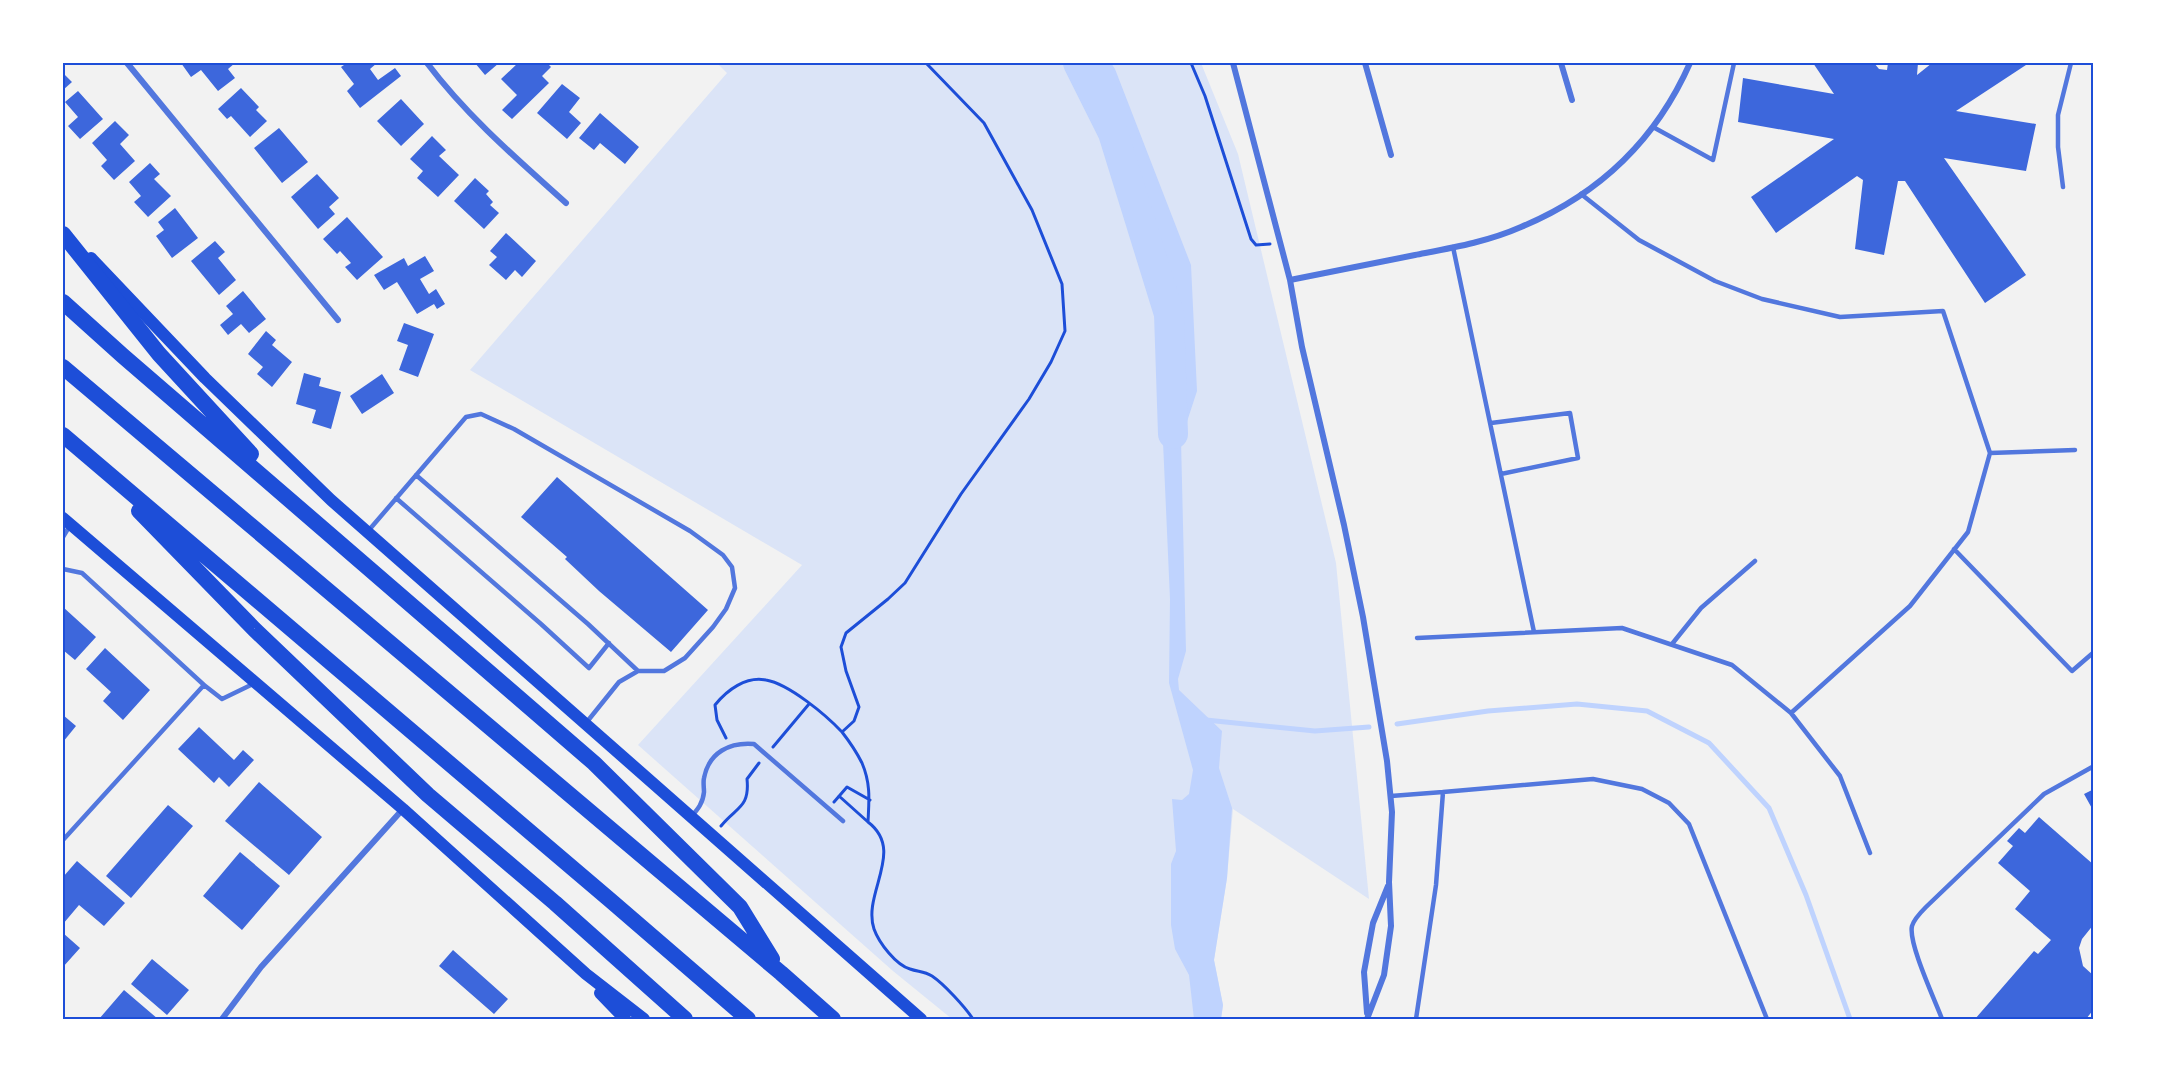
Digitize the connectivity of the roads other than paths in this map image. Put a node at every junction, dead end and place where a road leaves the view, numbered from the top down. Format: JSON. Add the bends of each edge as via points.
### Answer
{"nodes":[{"id":1,"x":127,"y":63,"type":"edge"},
{"id":2,"x":427,"y":63,"type":"edge"},
{"id":3,"x":1233,"y":63,"type":"edge"},
{"id":4,"x":1365,"y":63,"type":"edge"},
{"id":5,"x":1562,"y":63,"type":"edge"},
{"id":6,"x":1690,"y":63,"type":"edge"},
{"id":7,"x":1734,"y":63,"type":"edge"},
{"id":8,"x":2071,"y":63,"type":"edge"},
{"id":9,"x":1572,"y":100,"type":"dead end"},
{"id":10,"x":1653,"y":127,"type":"junction"},
{"id":11,"x":1391,"y":155,"type":"dead end"},
{"id":12,"x":2062,"y":187,"type":"dead end"},
{"id":13,"x":1581,"y":195,"type":"junction"},
{"id":14,"x":566,"y":203,"type":"dead end"},
{"id":15,"x":63,"y":229,"type":"edge"},
{"id":16,"x":63,"y":234,"type":"edge"},
{"id":17,"x":1453,"y":247,"type":"junction"},
{"id":18,"x":1290,"y":280,"type":"junction"},
{"id":19,"x":63,"y":302,"type":"edge"},
{"id":20,"x":338,"y":320,"type":"dead end"},
{"id":21,"x":63,"y":368,"type":"edge"},
{"id":22,"x":1491,"y":423,"type":"junction"},
{"id":23,"x":63,"y":435,"type":"edge"},
{"id":24,"x":2074,"y":450,"type":"dead end"},
{"id":25,"x":1990,"y":453,"type":"junction"},
{"id":26,"x":99,"y":466,"type":"junction"},
{"id":27,"x":1501,"y":474,"type":"junction"},
{"id":28,"x":416,"y":475,"type":"junction"},
{"id":29,"x":396,"y":498,"type":"junction"},
{"id":30,"x":67,"y":521,"type":"edge"},
{"id":31,"x":367,"y":532,"type":"junction"},
{"id":32,"x":63,"y":537,"type":"edge"},
{"id":33,"x":1954,"y":549,"type":"junction"},
{"id":34,"x":347,"y":550,"type":"junction"},
{"id":35,"x":1755,"y":561,"type":"dead end"},
{"id":36,"x":63,"y":569,"type":"edge"},
{"id":37,"x":1534,"y":632,"type":"junction"},
{"id":38,"x":1417,"y":638,"type":"dead end"},
{"id":39,"x":609,"y":644,"type":"junction"},
{"id":40,"x":1672,"y":644,"type":"junction"},
{"id":41,"x":2094,"y":652,"type":"edge"},
{"id":42,"x":638,"y":671,"type":"junction"},
{"id":43,"x":255,"y":683,"type":"junction"},
{"id":44,"x":204,"y":685,"type":"junction"},
{"id":45,"x":1791,"y":713,"type":"junction"},
{"id":46,"x":585,"y":725,"type":"junction"},
{"id":47,"x":2094,"y":766,"type":"edge"},
{"id":48,"x":1443,"y":792,"type":"junction"},
{"id":49,"x":1390,"y":796,"type":"junction"},
{"id":50,"x":403,"y":809,"type":"junction"},
{"id":51,"x":691,"y":818,"type":"junction"},
{"id":52,"x":843,"y":821,"type":"dead end"},
{"id":53,"x":63,"y":840,"type":"edge"},
{"id":54,"x":1870,"y":853,"type":"dead end"},
{"id":55,"x":1389,"y":882,"type":"junction"},
{"id":56,"x":549,"y":940,"type":"junction"},
{"id":57,"x":781,"y":973,"type":"junction"},
{"id":58,"x":919,"y":1017,"type":"edge"},
{"id":59,"x":1367,"y":1018,"type":"edge"},
{"id":60,"x":222,"y":1019,"type":"edge"},
{"id":61,"x":625,"y":1019,"type":"edge"},
{"id":62,"x":644,"y":1019,"type":"edge"},
{"id":63,"x":685,"y":1019,"type":"edge"},
{"id":64,"x":747,"y":1019,"type":"edge"},
{"id":65,"x":833,"y":1019,"type":"edge"},
{"id":66,"x":1416,"y":1019,"type":"edge"},
{"id":67,"x":1767,"y":1019,"type":"edge"},
{"id":68,"x":1942,"y":1019,"type":"edge"}],
"edges":[{"from":1,"to":20,"type":"street"},
{"from":2,"to":14,"type":"street","via":[[449,92],[501,145]]},
{"from":3,"to":18,"type":"street"},
{"from":4,"to":11,"type":"street"},
{"from":5,"to":9,"type":"street"},
{"from":6,"to":10,"type":"street"},
{"from":7,"to":10,"type":"lane","via":[[1713,160]]},
{"from":8,"to":12,"type":"lane","via":[[2058,115]]},
{"from":10,"to":13,"type":"street","via":[[1627,159]]},
{"from":13,"to":17,"type":"street","via":[[1520,228]]},
{"from":13,"to":25,"type":"lane","via":[[1639,240],[1715,281],[1762,299],[1840,317],[1943,311]]},
{"from":15,"to":31,"type":"main road","via":[[205,378]]},
{"from":16,"to":34,"type":"highway","via":[[205,406]]},
{"from":17,"to":18,"type":"street"},
{"from":17,"to":22,"type":"lane"},
{"from":18,"to":49,"type":"street","via":[[1361,607]]},
{"from":19,"to":34,"type":"highway"},
{"from":21,"to":57,"type":"highway"},
{"from":22,"to":27,"type":"lane"},
{"from":22,"to":27,"type":"lane","via":[[1570,413],[1578,458]]},
{"from":23,"to":26,"type":"highway"},
{"from":24,"to":25,"type":"lane"},
{"from":25,"to":33,"type":"lane","via":[[1968,532]]},
{"from":26,"to":63,"type":"highway","via":[[161,535],[342,715]]},
{"from":26,"to":64,"type":"highway"},
{"from":27,"to":37,"type":"lane"},
{"from":28,"to":29,"type":"lane"},
{"from":28,"to":39,"type":"lane"},
{"from":28,"to":42,"type":"lane","via":[[466,417],[481,414],[615,487],[723,555],[732,567],[735,588],[713,627],[685,658],[664,670]]},
{"from":29,"to":31,"type":"lane"},
{"from":29,"to":39,"type":"lane","via":[[589,668]]},
{"from":30,"to":32,"type":"lane"},
{"from":30,"to":43,"type":"main road"},
{"from":31,"to":46,"type":"main road"},
{"from":33,"to":41,"type":"lane","via":[[2072,671]]},
{"from":33,"to":45,"type":"lane","via":[[1910,606]]},
{"from":34,"to":57,"type":"highway","via":[[594,763],[674,840],[740,907]]},
{"from":35,"to":40,"type":"lane","via":[[1701,608]]},
{"from":36,"to":44,"type":"lane","via":[[82,573]]},
{"from":37,"to":38,"type":"lane"},
{"from":37,"to":40,"type":"lane","via":[[1623,628]]},
{"from":39,"to":42,"type":"lane"},
{"from":40,"to":45,"type":"lane","via":[[1732,665]]},
{"from":42,"to":46,"type":"lane","via":[[619,682]]},
{"from":43,"to":44,"type":"lane","via":[[222,699]]},
{"from":43,"to":50,"type":"main road"},
{"from":44,"to":53,"type":"lane"},
{"from":45,"to":54,"type":"lane","via":[[1840,776]]},
{"from":46,"to":51,"type":"main road"},
{"from":47,"to":68,"type":"lane","via":[[2044,794],[1912,924],[1917,954]]},
{"from":48,"to":49,"type":"lane"},
{"from":48,"to":66,"type":"lane","via":[[1436,885]]},
{"from":48,"to":67,"type":"lane","via":[[1593,779],[1642,789],[1669,803],[1689,824]]},
{"from":49,"to":55,"type":"street"},
{"from":50,"to":56,"type":"main road"},
{"from":50,"to":60,"type":"street","via":[[261,967]]},
{"from":51,"to":52,"type":"lane","via":[[704,796],[704,777],[713,759],[724,748],[738,743],[753,744]]},
{"from":51,"to":58,"type":"main road"},
{"from":55,"to":59,"type":"street","via":[[1374,923],[1364,972]]},
{"from":55,"to":59,"type":"street","via":[[1391,926],[1384,975]]},
{"from":56,"to":61,"type":"main road"},
{"from":56,"to":62,"type":"main road"},
{"from":57,"to":65,"type":"highway"}]}
